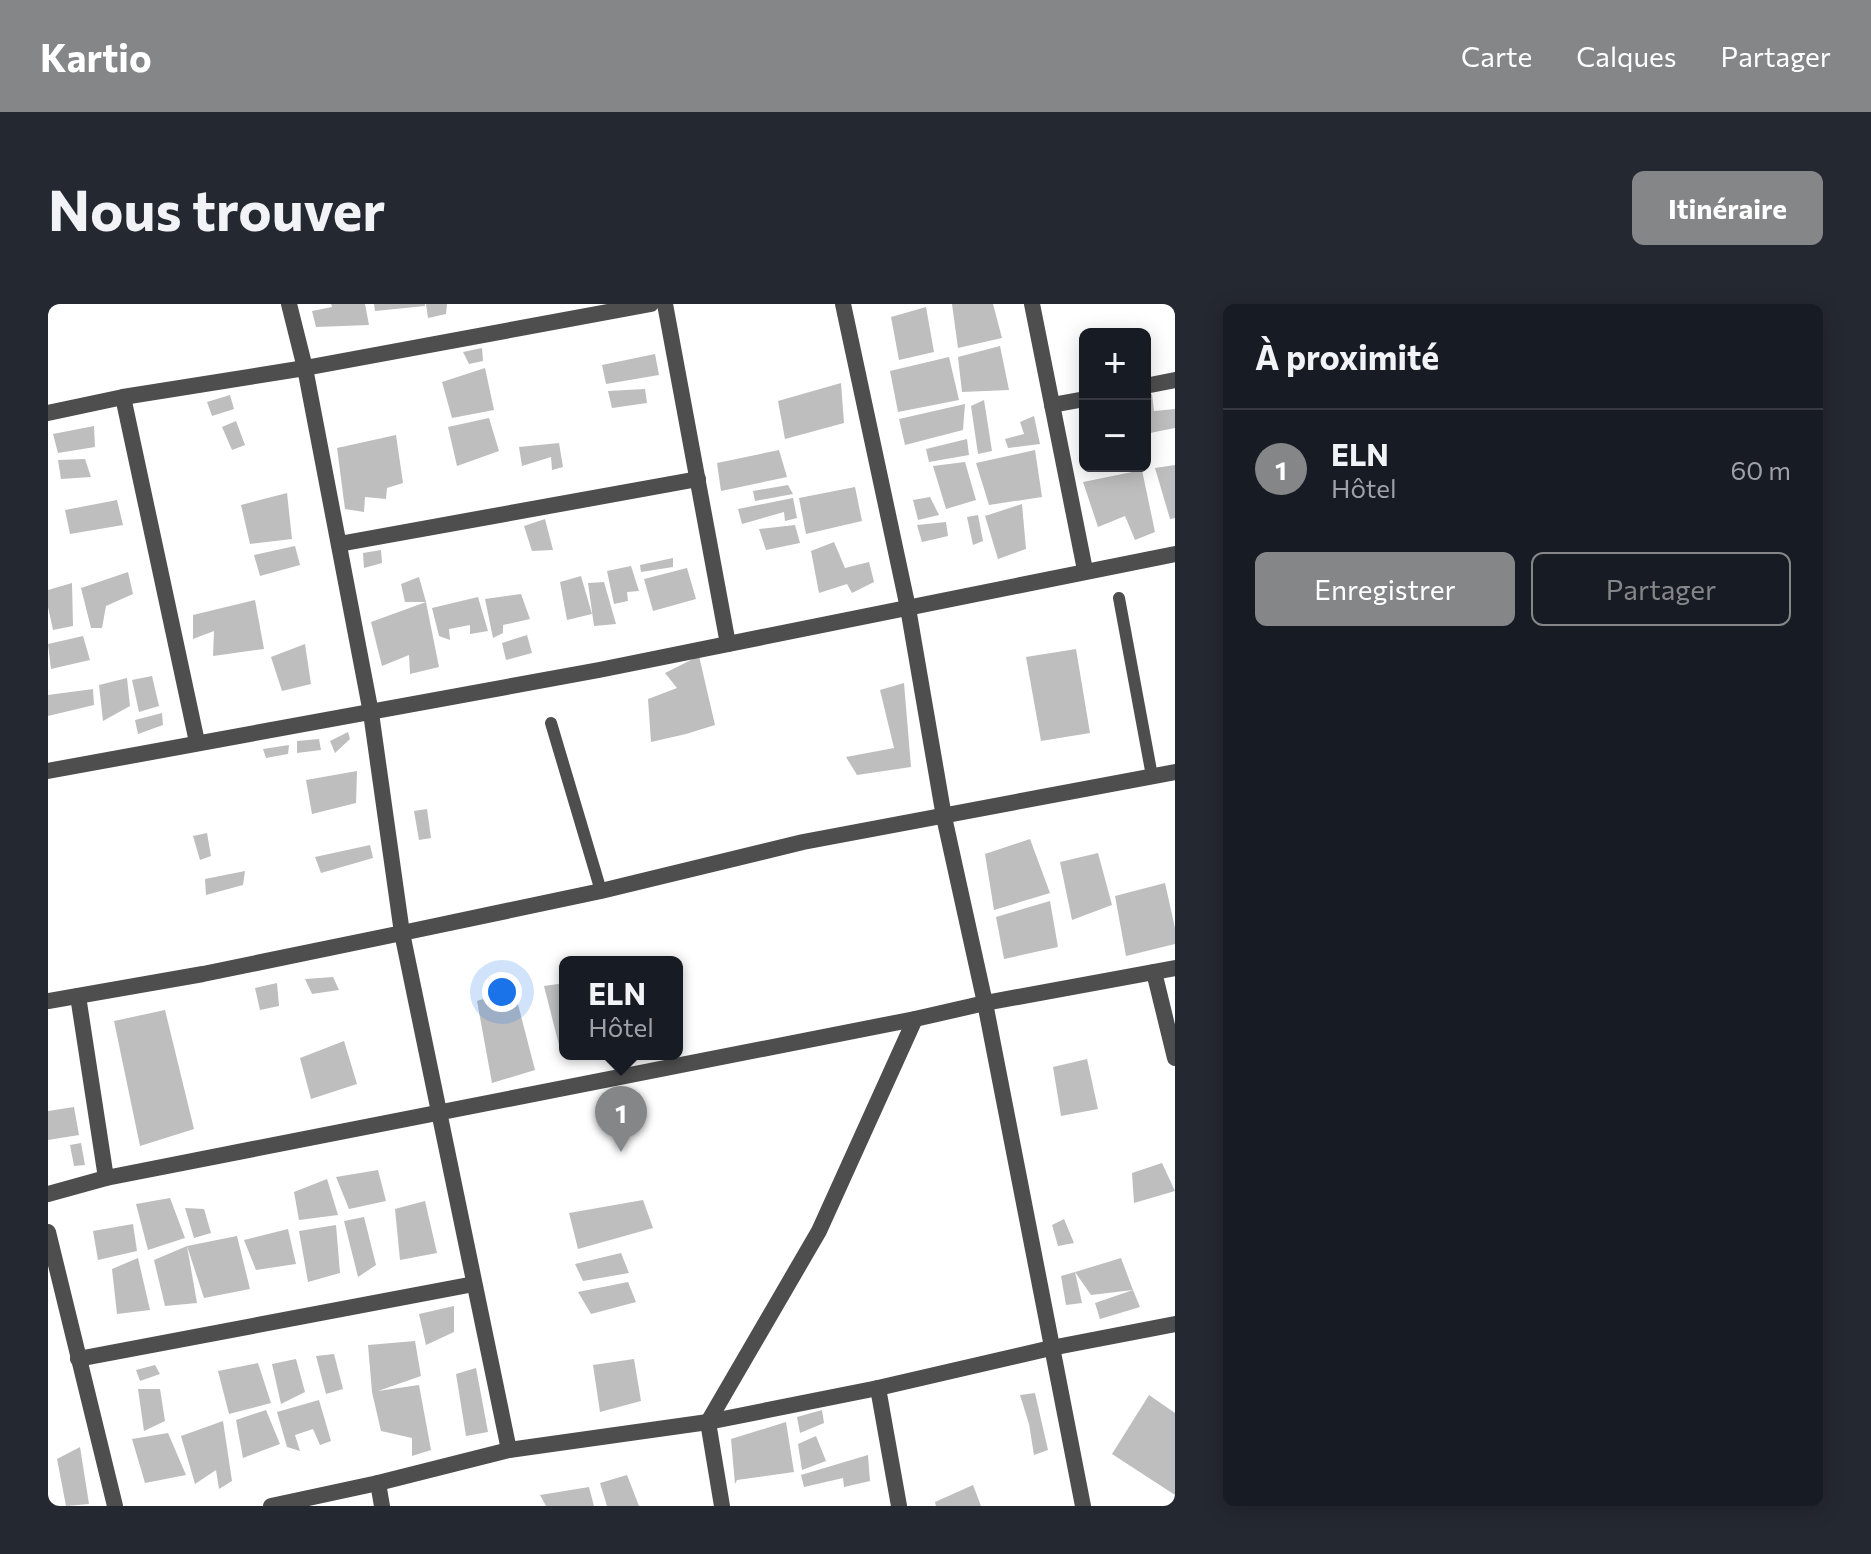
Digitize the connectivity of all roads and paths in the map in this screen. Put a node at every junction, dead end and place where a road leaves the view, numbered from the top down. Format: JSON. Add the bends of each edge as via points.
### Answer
{"nodes":[{"id":1,"x":289,"y":304,"type":"edge"},
{"id":2,"x":651,"y":304,"type":"edge"},
{"id":3,"x":665,"y":304,"type":"edge"},
{"id":4,"x":843,"y":304,"type":"edge"},
{"id":5,"x":1032,"y":304,"type":"edge"},
{"id":6,"x":305,"y":368,"type":"junction"},
{"id":7,"x":1175,"y":380,"type":"edge"},
{"id":8,"x":1151,"y":385,"type":"edge"},
{"id":9,"x":123,"y":397,"type":"junction"},
{"id":10,"x":1080,"y":400,"type":"edge"},
{"id":11,"x":1052,"y":405,"type":"junction"},
{"id":12,"x":48,"y":413,"type":"edge"},
{"id":13,"x":698,"y":479,"type":"junction"},
{"id":14,"x":339,"y":544,"type":"junction"},
{"id":15,"x":1175,"y":554,"type":"edge"},
{"id":16,"x":1085,"y":570,"type":"junction"},
{"id":17,"x":1119,"y":598,"type":"dead end"},
{"id":18,"x":908,"y":608,"type":"junction"},
{"id":19,"x":728,"y":644,"type":"junction"},
{"id":20,"x":371,"y":713,"type":"junction"},
{"id":21,"x":551,"y":723,"type":"dead end"},
{"id":22,"x":197,"y":742,"type":"junction"},
{"id":23,"x":48,"y":771,"type":"edge"},
{"id":24,"x":1175,"y":772,"type":"edge"},
{"id":25,"x":1152,"y":776,"type":"junction"},
{"id":26,"x":944,"y":817,"type":"junction"},
{"id":27,"x":601,"y":891,"type":"junction"},
{"id":28,"x":402,"y":933,"type":"junction"},
{"id":29,"x":1175,"y":968,"type":"edge"},
{"id":30,"x":1154,"y":972,"type":"junction"},
{"id":31,"x":78,"y":996,"type":"junction"},
{"id":32,"x":48,"y":1001,"type":"edge"},
{"id":33,"x":985,"y":1003,"type":"junction"},
{"id":34,"x":915,"y":1019,"type":"junction"},
{"id":35,"x":1175,"y":1058,"type":"edge"},
{"id":36,"x":440,"y":1114,"type":"junction"},
{"id":37,"x":106,"y":1178,"type":"junction"},
{"id":38,"x":48,"y":1194,"type":"edge"},
{"id":39,"x":48,"y":1232,"type":"edge"},
{"id":40,"x":474,"y":1284,"type":"junction"},
{"id":41,"x":1175,"y":1324,"type":"edge"},
{"id":42,"x":1051,"y":1348,"type":"junction"},
{"id":43,"x":78,"y":1359,"type":"junction"},
{"id":44,"x":878,"y":1388,"type":"junction"},
{"id":45,"x":708,"y":1422,"type":"junction"},
{"id":46,"x":509,"y":1450,"type":"junction"},
{"id":47,"x":378,"y":1483,"type":"junction"},
{"id":48,"x":115,"y":1506,"type":"edge"},
{"id":49,"x":271,"y":1506,"type":"edge"},
{"id":50,"x":382,"y":1506,"type":"edge"},
{"id":51,"x":722,"y":1506,"type":"edge"},
{"id":52,"x":899,"y":1506,"type":"edge"},
{"id":53,"x":1083,"y":1506,"type":"edge"}],
"edges":[{"from":1,"to":6,"type":"street"},
{"from":2,"to":6,"type":"street"},
{"from":3,"to":13,"type":"street"},
{"from":4,"to":18,"type":"street"},
{"from":5,"to":11,"type":"street"},
{"from":6,"to":9,"type":"street"},
{"from":6,"to":14,"type":"street"},
{"from":7,"to":8,"type":"street"},
{"from":9,"to":12,"type":"street"},
{"from":9,"to":22,"type":"street"},
{"from":10,"to":11,"type":"street"},
{"from":11,"to":16,"type":"street"},
{"from":13,"to":14,"type":"street"},
{"from":13,"to":19,"type":"street"},
{"from":14,"to":20,"type":"street"},
{"from":15,"to":16,"type":"street"},
{"from":16,"to":18,"type":"street"},
{"from":17,"to":25,"type":"lane"},
{"from":18,"to":19,"type":"street"},
{"from":18,"to":26,"type":"street"},
{"from":19,"to":20,"type":"street"},
{"from":20,"to":22,"type":"street"},
{"from":20,"to":28,"type":"street"},
{"from":21,"to":27,"type":"lane"},
{"from":22,"to":23,"type":"street"},
{"from":24,"to":25,"type":"street"},
{"from":25,"to":26,"type":"street"},
{"from":26,"to":27,"type":"street","via":[[803,842]]},
{"from":26,"to":33,"type":"street"},
{"from":27,"to":28,"type":"street"},
{"from":28,"to":31,"type":"street"},
{"from":28,"to":36,"type":"street"},
{"from":29,"to":30,"type":"street"},
{"from":30,"to":33,"type":"street"},
{"from":30,"to":35,"type":"street"},
{"from":31,"to":32,"type":"street"},
{"from":31,"to":37,"type":"street"},
{"from":33,"to":34,"type":"street"},
{"from":33,"to":42,"type":"street"},
{"from":34,"to":36,"type":"street"},
{"from":34,"to":45,"type":"street","via":[[819,1231]]},
{"from":36,"to":37,"type":"street"},
{"from":36,"to":40,"type":"street"},
{"from":37,"to":38,"type":"street"},
{"from":39,"to":43,"type":"street"},
{"from":40,"to":43,"type":"street"},
{"from":40,"to":46,"type":"street"},
{"from":41,"to":42,"type":"street"},
{"from":42,"to":44,"type":"street"},
{"from":42,"to":53,"type":"street"},
{"from":43,"to":48,"type":"street"},
{"from":44,"to":45,"type":"street"},
{"from":44,"to":52,"type":"street"},
{"from":45,"to":46,"type":"street"},
{"from":45,"to":51,"type":"street"},
{"from":46,"to":47,"type":"street"},
{"from":47,"to":49,"type":"street"},
{"from":47,"to":50,"type":"street"}]}
